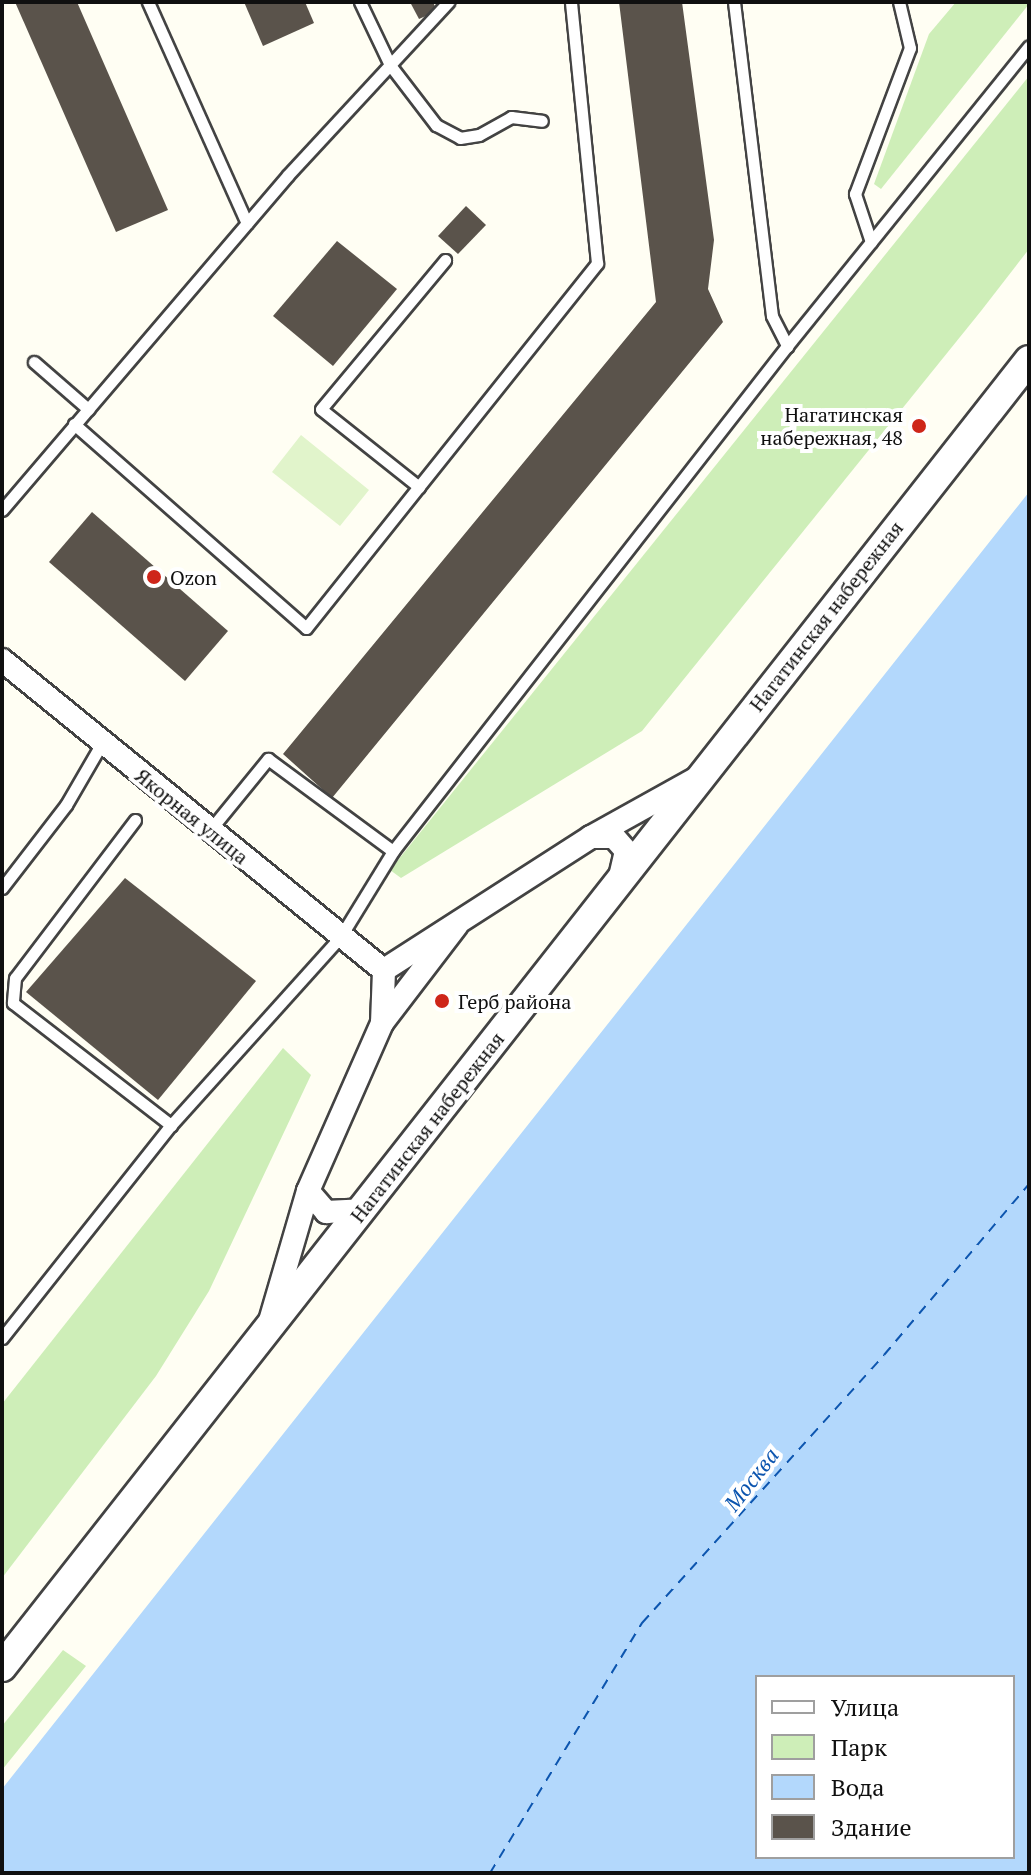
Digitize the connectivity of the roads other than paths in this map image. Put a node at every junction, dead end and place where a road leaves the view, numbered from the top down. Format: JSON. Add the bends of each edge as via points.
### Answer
{"nodes":[{"id":1,"x":148,"y":2,"type":"edge"},
{"id":2,"x":360,"y":2,"type":"edge"},
{"id":3,"x":448,"y":2,"type":"edge"},
{"id":4,"x":571,"y":2,"type":"edge"},
{"id":5,"x":734,"y":2,"type":"edge"},
{"id":6,"x":899,"y":2,"type":"edge"},
{"id":7,"x":1029,"y":46,"type":"edge"},
{"id":8,"x":390,"y":65,"type":"junction"},
{"id":9,"x":542,"y":121,"type":"dead end"},
{"id":10,"x":247,"y":223,"type":"junction"},
{"id":11,"x":871,"y":242,"type":"junction"},
{"id":12,"x":445,"y":260,"type":"dead end"},
{"id":13,"x":787,"y":346,"type":"junction"},
{"id":14,"x":1029,"y":360,"type":"edge"},
{"id":15,"x":34,"y":362,"type":"dead end"},
{"id":16,"x":88,"y":409,"type":"junction"},
{"id":17,"x":74,"y":424,"type":"junction"},
{"id":18,"x":419,"y":487,"type":"junction"},
{"id":19,"x":2,"y":510,"type":"edge"},
{"id":20,"x":2,"y":660,"type":"edge"},
{"id":21,"x":102,"y":743,"type":"junction"},
{"id":22,"x":697,"y":778,"type":"junction"},
{"id":23,"x":135,"y":820,"type":"dead end"},
{"id":24,"x":210,"y":830,"type":"junction"},
{"id":25,"x":591,"y":837,"type":"junction"},
{"id":26,"x":393,"y":851,"type":"junction"},
{"id":27,"x":620,"y":878,"type":"junction"},
{"id":28,"x":2,"y":888,"type":"edge"},
{"id":29,"x":457,"y":925,"type":"junction"},
{"id":30,"x":341,"y":936,"type":"junction"},
{"id":31,"x":384,"y":970,"type":"junction"},
{"id":32,"x":382,"y":1023,"type":"junction"},
{"id":33,"x":171,"y":1125,"type":"junction"},
{"id":34,"x":308,"y":1191,"type":"junction"},
{"id":35,"x":362,"y":1210,"type":"junction"},
{"id":36,"x":267,"y":1333,"type":"junction"},
{"id":37,"x":2,"y":1338,"type":"edge"},
{"id":38,"x":2,"y":1667,"type":"edge"}],
"edges":[{"from":1,"to":10,"type":"lane"},
{"from":2,"to":8,"type":"lane"},
{"from":3,"to":8,"type":"lane"},
{"from":4,"to":18,"type":"lane","via":[[597,263]]},
{"from":5,"to":13,"type":"lane","via":[[772,316]]},
{"from":6,"to":11,"type":"lane","via":[[910,48],[855,194]]},
{"from":7,"to":11,"type":"lane"},
{"from":8,"to":9,"type":"lane","via":[[436,125],[460,138],[479,135],[511,117]]},
{"from":8,"to":10,"type":"lane"},
{"from":10,"to":16,"type":"lane"},
{"from":11,"to":13,"type":"lane"},
{"from":12,"to":18,"type":"lane","via":[[321,409]]},
{"from":13,"to":26,"type":"lane"},
{"from":14,"to":22,"type":"street","name":"Нагатинская набережная"},
{"from":15,"to":16,"type":"lane"},
{"from":16,"to":17,"type":"lane"},
{"from":17,"to":18,"type":"lane","via":[[306,628]]},
{"from":17,"to":19,"type":"lane"},
{"from":20,"to":21,"type":"street","name":"Якорная улица"},
{"from":21,"to":24,"type":"street","name":"Якорная улица"},
{"from":21,"to":28,"type":"lane","via":[[66,805]]},
{"from":22,"to":25,"type":"street"},
{"from":22,"to":27,"type":"street","name":"Нагатинская набережная"},
{"from":23,"to":33,"type":"lane","via":[[15,978],[13,1003]]},
{"from":24,"to":26,"type":"lane","via":[[268,759]]},
{"from":24,"to":30,"type":"street","name":"Якорная улица"},
{"from":25,"to":27,"type":"street","via":[[614,837],[626,851]]},
{"from":25,"to":29,"type":"street"},
{"from":26,"to":30,"type":"lane"},
{"from":27,"to":35,"type":"street","name":"Нагатинская набережная"},
{"from":29,"to":31,"type":"street"},
{"from":29,"to":32,"type":"street"},
{"from":30,"to":31,"type":"street","name":"Якорная улица"},
{"from":30,"to":33,"type":"lane"},
{"from":31,"to":32,"type":"street"},
{"from":32,"to":34,"type":"street"},
{"from":33,"to":37,"type":"lane"},
{"from":34,"to":35,"type":"street","via":[[326,1212]]},
{"from":34,"to":36,"type":"street"},
{"from":35,"to":36,"type":"street","name":"Нагатинская набережная"},
{"from":36,"to":38,"type":"street","name":"Нагатинская набережная"}]}
